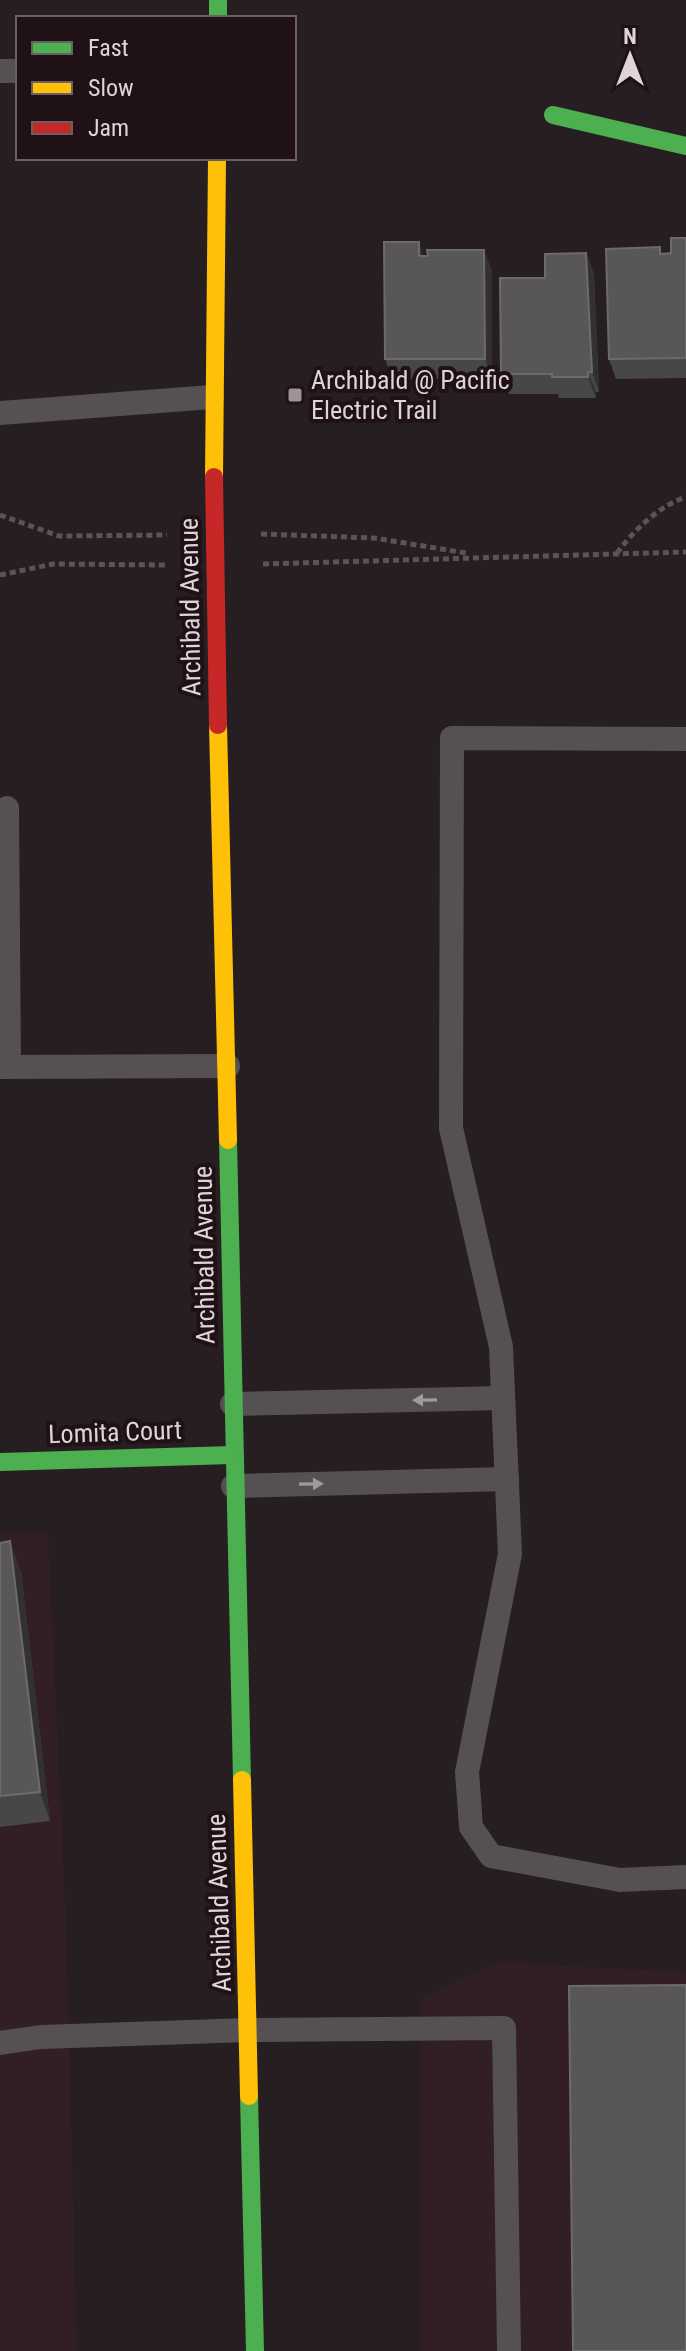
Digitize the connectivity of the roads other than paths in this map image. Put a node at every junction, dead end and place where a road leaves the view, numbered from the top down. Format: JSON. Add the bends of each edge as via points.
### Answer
{"nodes":[{"id":1,"x":553,"y":115,"type":"dead end"},
{"id":2,"x":686,"y":146,"type":"edge"},
{"id":3,"x":217,"y":160,"type":"edge"},
{"id":4,"x":212,"y":397,"type":"junction"},
{"id":5,"x":0,"y":413,"type":"edge"},
{"id":6,"x":686,"y":739,"type":"edge"},
{"id":7,"x":7,"y":808,"type":"dead end"},
{"id":8,"x":228,"y":1066,"type":"junction"},
{"id":9,"x":5,"y":1067,"type":"edge"},
{"id":10,"x":503,"y":1398,"type":"junction"},
{"id":11,"x":232,"y":1404,"type":"junction"},
{"id":12,"x":232,"y":1455,"type":"junction"},
{"id":13,"x":0,"y":1462,"type":"edge"},
{"id":14,"x":507,"y":1479,"type":"junction"},
{"id":15,"x":233,"y":1486,"type":"junction"},
{"id":16,"x":686,"y":1877,"type":"edge"},
{"id":17,"x":248,"y":2030,"type":"junction"},
{"id":18,"x":0,"y":2043,"type":"edge"},
{"id":19,"x":255,"y":2351,"type":"edge"},
{"id":20,"x":509,"y":2351,"type":"edge"}],
"edges":[{"from":1,"to":2,"type":"main road"},
{"from":3,"to":4,"type":"main road","name":"Archibald Avenue"},
{"from":4,"to":5,"type":"lane"},
{"from":4,"to":8,"type":"main road","name":"Archibald Avenue"},
{"from":6,"to":10,"type":"lane","via":[[452,738],[451,1128],[501,1347]]},
{"from":7,"to":9,"type":"lane"},
{"from":8,"to":9,"type":"lane"},
{"from":8,"to":11,"type":"main road","name":"Archibald Avenue"},
{"from":10,"to":11,"type":"lane","one_way":true},
{"from":10,"to":14,"type":"lane"},
{"from":11,"to":12,"type":"main road","name":"Archibald Avenue"},
{"from":12,"to":13,"type":"main road","name":"Lomita Court"},
{"from":12,"to":15,"type":"main road","name":"Archibald Avenue"},
{"from":15,"to":14,"type":"lane","one_way":true},
{"from":14,"to":16,"type":"lane","via":[[510,1554],[467,1772],[471,1827],[491,1856],[620,1880]]},
{"from":15,"to":17,"type":"main road","name":"Archibald Avenue"},
{"from":17,"to":18,"type":"lane"},
{"from":17,"to":19,"type":"main road","name":"Archibald Avenue"},
{"from":17,"to":20,"type":"lane","via":[[504,2028]]}]}
